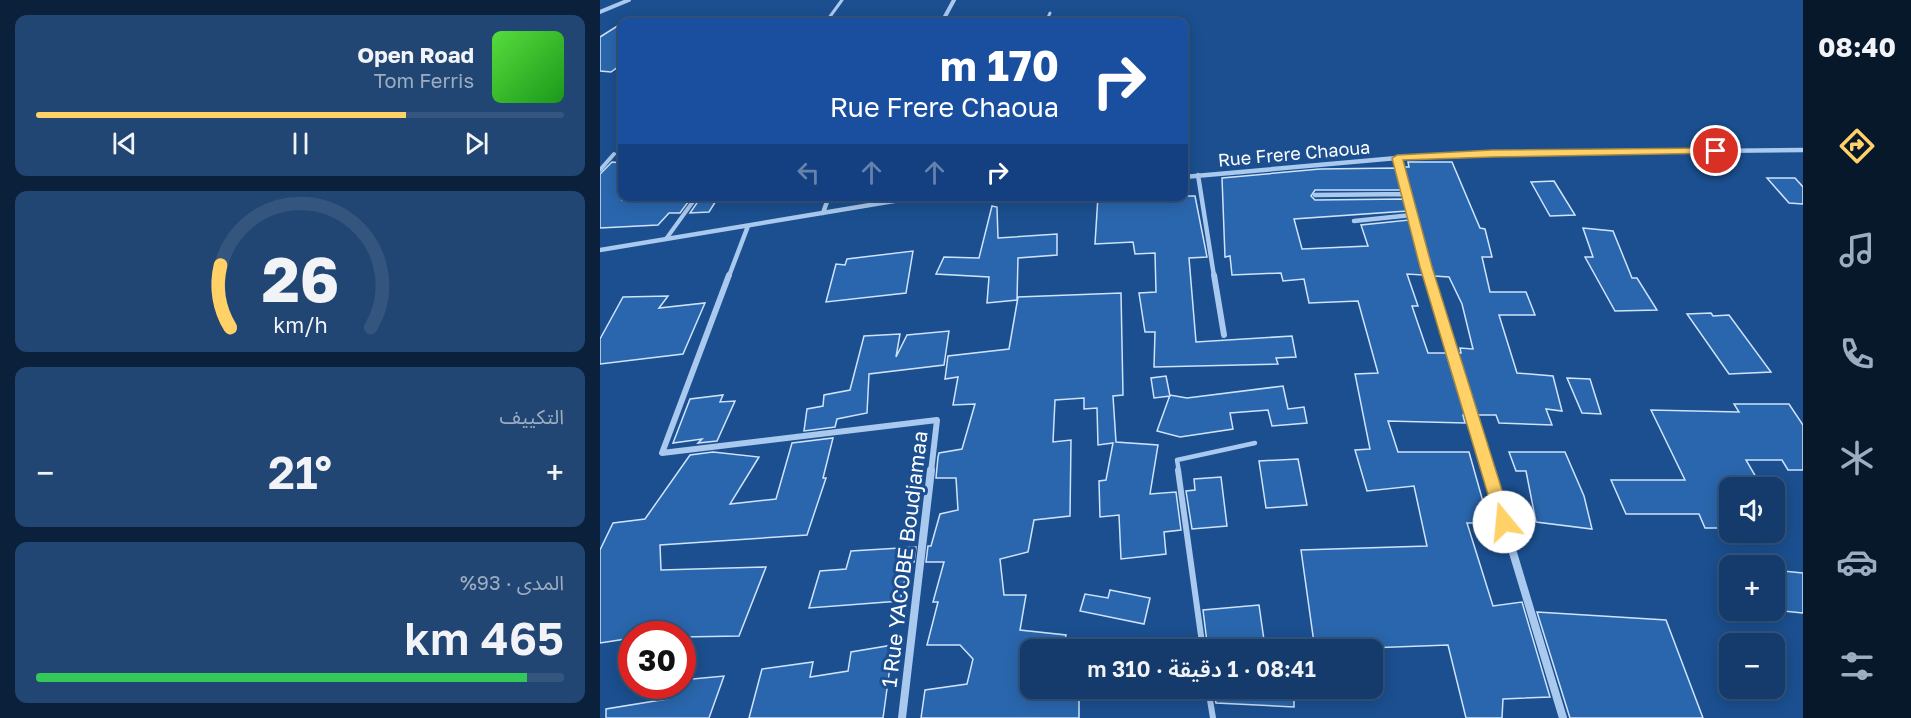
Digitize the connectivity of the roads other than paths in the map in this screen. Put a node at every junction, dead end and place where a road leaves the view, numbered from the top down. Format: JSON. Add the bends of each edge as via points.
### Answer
{"nodes":[{"id":1,"x":629,"y":0,"type":"edge"},
{"id":2,"x":842,"y":0,"type":"edge"},
{"id":3,"x":954,"y":0,"type":"edge"},
{"id":4,"x":600,"y":12,"type":"edge"},
{"id":5,"x":1050,"y":13,"type":"dead end"},
{"id":6,"x":829,"y":18,"type":"edge"},
{"id":7,"x":944,"y":18,"type":"edge"},
{"id":8,"x":1048,"y":18,"type":"edge"},
{"id":9,"x":1803,"y":150,"type":"edge"},
{"id":10,"x":614,"y":154,"type":"dead end"},
{"id":11,"x":1397,"y":158,"type":"junction"},
{"id":12,"x":600,"y":170,"type":"edge"},
{"id":13,"x":1198,"y":175,"type":"junction"},
{"id":14,"x":1188,"y":176,"type":"edge"},
{"id":15,"x":1407,"y":194,"type":"junction"},
{"id":16,"x":1315,"y":195,"type":"dead end"},
{"id":17,"x":693,"y":201,"type":"edge"},
{"id":18,"x":827,"y":201,"type":"edge"},
{"id":19,"x":894,"y":201,"type":"edge"},
{"id":20,"x":823,"y":213,"type":"junction"},
{"id":21,"x":1412,"y":215,"type":"junction"},
{"id":22,"x":1354,"y":221,"type":"dead end"},
{"id":23,"x":748,"y":226,"type":"junction"},
{"id":24,"x":666,"y":239,"type":"junction"},
{"id":25,"x":600,"y":250,"type":"edge"},
{"id":26,"x":1224,"y":335,"type":"dead end"},
{"id":27,"x":1255,"y":442,"type":"dead end"},
{"id":28,"x":1201,"y":639,"type":"edge"},
{"id":29,"x":1210,"y":699,"type":"edge"},
{"id":30,"x":902,"y":718,"type":"edge"},
{"id":31,"x":1213,"y":718,"type":"edge"},
{"id":32,"x":1563,"y":718,"type":"edge"}],
"edges":[{"from":1,"to":4,"type":"street"},
{"from":2,"to":6,"type":"lane"},
{"from":3,"to":7,"type":"street"},
{"from":5,"to":8,"type":"lane"},
{"from":9,"to":11,"type":"street","name":"Rue Frere Chaoua","via":[[1492,153]]},
{"from":10,"to":12,"type":"lane"},
{"from":11,"to":13,"type":"street","name":"Rue Frere Chaoua"},
{"from":11,"to":15,"type":"street"},
{"from":13,"to":14,"type":"street","name":"Rue Frere Chaoua"},
{"from":13,"to":26,"type":"street"},
{"from":15,"to":16,"type":"street"},
{"from":15,"to":21,"type":"street"},
{"from":17,"to":24,"type":"lane"},
{"from":18,"to":20,"type":"street"},
{"from":19,"to":20,"type":"street"},
{"from":20,"to":23,"type":"street"},
{"from":21,"to":22,"type":"street"},
{"from":21,"to":32,"type":"street"},
{"from":23,"to":24,"type":"street"},
{"from":23,"to":30,"type":"street","name":"1 Rue YACOBE Boudjamaa","via":[[662,453],[936,420]]},
{"from":24,"to":25,"type":"street"},
{"from":27,"to":28,"type":"lane","via":[[1177,460]]},
{"from":29,"to":31,"type":"lane"}]}
